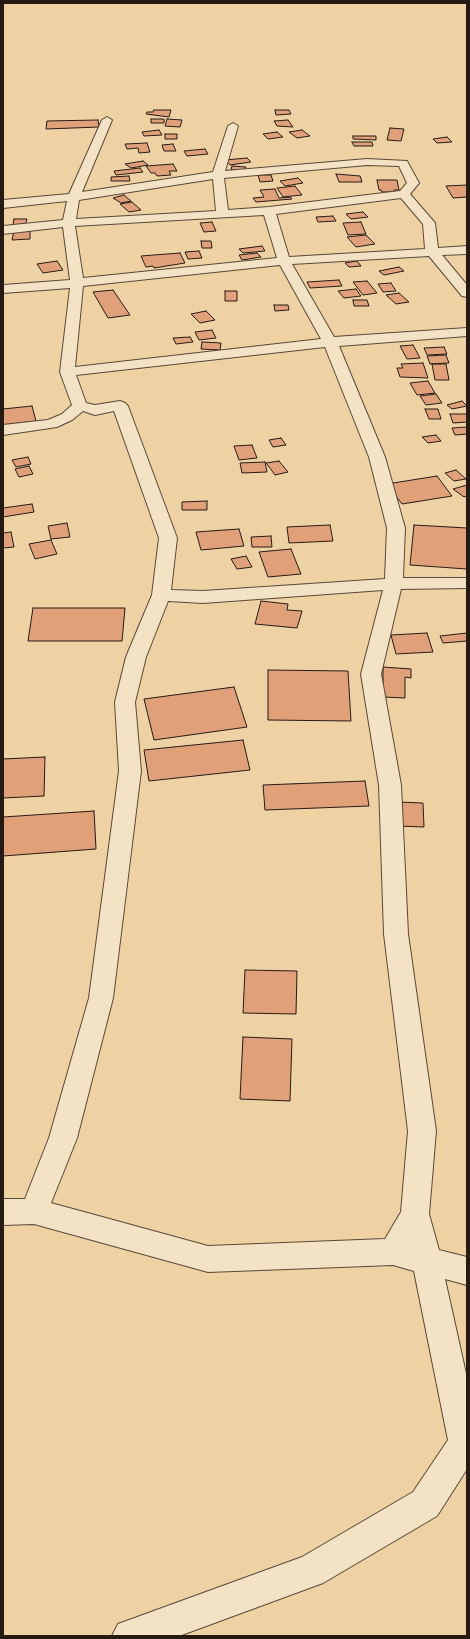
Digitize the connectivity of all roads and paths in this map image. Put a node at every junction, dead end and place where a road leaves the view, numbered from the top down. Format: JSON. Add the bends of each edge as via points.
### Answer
{"nodes":[{"id":1,"x":107,"y":120,"type":"dead end"},
{"id":2,"x":233,"y":126,"type":"dead end"},
{"id":3,"x":218,"y":175,"type":"junction"},
{"id":4,"x":404,"y":194,"type":"junction"},
{"id":5,"x":74,"y":197,"type":"junction"},
{"id":6,"x":3,"y":204,"type":"edge"},
{"id":7,"x":269,"y":211,"type":"junction"},
{"id":8,"x":222,"y":213,"type":"junction"},
{"id":9,"x":69,"y":223,"type":"junction"},
{"id":10,"x":3,"y":230,"type":"edge"},
{"id":11,"x":467,"y":250,"type":"edge"},
{"id":12,"x":432,"y":252,"type":"junction"},
{"id":13,"x":284,"y":261,"type":"junction"},
{"id":14,"x":77,"y":283,"type":"junction"},
{"id":15,"x":3,"y":289,"type":"edge"},
{"id":16,"x":467,"y":293,"type":"edge"},
{"id":17,"x":467,"y":332,"type":"edge"},
{"id":18,"x":330,"y":342,"type":"junction"},
{"id":19,"x":67,"y":372,"type":"junction"},
{"id":20,"x":81,"y":411,"type":"junction"},
{"id":21,"x":3,"y":430,"type":"edge"},
{"id":22,"x":467,"y":583,"type":"edge"},
{"id":23,"x":394,"y":584,"type":"junction"},
{"id":24,"x":161,"y":595,"type":"junction"},
{"id":25,"x":34,"y":1211,"type":"junction"},
{"id":26,"x":3,"y":1212,"type":"edge"},
{"id":27,"x":415,"y":1214,"type":"junction"},
{"id":28,"x":393,"y":1252,"type":"junction"},
{"id":29,"x":427,"y":1261,"type":"junction"},
{"id":30,"x":467,"y":1271,"type":"edge"},
{"id":31,"x":130,"y":1636,"type":"edge"}],
"edges":[{"from":1,"to":5,"type":"street"},
{"from":2,"to":3,"type":"street"},
{"from":3,"to":4,"type":"street","via":[[367,162],[403,162],[414,183]]},
{"from":3,"to":5,"type":"street"},
{"from":3,"to":8,"type":"street"},
{"from":4,"to":7,"type":"street"},
{"from":4,"to":12,"type":"street","via":[[429,223]]},
{"from":5,"to":6,"type":"street"},
{"from":5,"to":9,"type":"street"},
{"from":7,"to":8,"type":"street"},
{"from":7,"to":13,"type":"street"},
{"from":8,"to":9,"type":"street"},
{"from":9,"to":10,"type":"street"},
{"from":9,"to":14,"type":"street"},
{"from":11,"to":12,"type":"street"},
{"from":12,"to":13,"type":"street"},
{"from":12,"to":16,"type":"street"},
{"from":13,"to":14,"type":"street"},
{"from":13,"to":18,"type":"street"},
{"from":14,"to":15,"type":"street"},
{"from":14,"to":19,"type":"street"},
{"from":17,"to":18,"type":"street"},
{"from":18,"to":19,"type":"street"},
{"from":18,"to":23,"type":"street","via":[[377,457],[396,528]]},
{"from":19,"to":20,"type":"street"},
{"from":20,"to":21,"type":"street","via":[[51,424]]},
{"from":20,"to":24,"type":"street","via":[[120,406],[168,538]]},
{"from":22,"to":23,"type":"street"},
{"from":23,"to":24,"type":"street","via":[[204,597]]},
{"from":23,"to":27,"type":"street","via":[[371,674],[390,785],[396,934],[422,1131]]},
{"from":24,"to":25,"type":"street","via":[[136,657],[124,702],[130,770],[101,998],[63,1138]]},
{"from":25,"to":26,"type":"street"},
{"from":25,"to":28,"type":"street","via":[[208,1259]]},
{"from":27,"to":28,"type":"street"},
{"from":27,"to":29,"type":"street"},
{"from":28,"to":29,"type":"street"},
{"from":29,"to":30,"type":"street"},
{"from":29,"to":31,"type":"street","via":[[465,1443],[425,1504],[311,1571]]}]}
